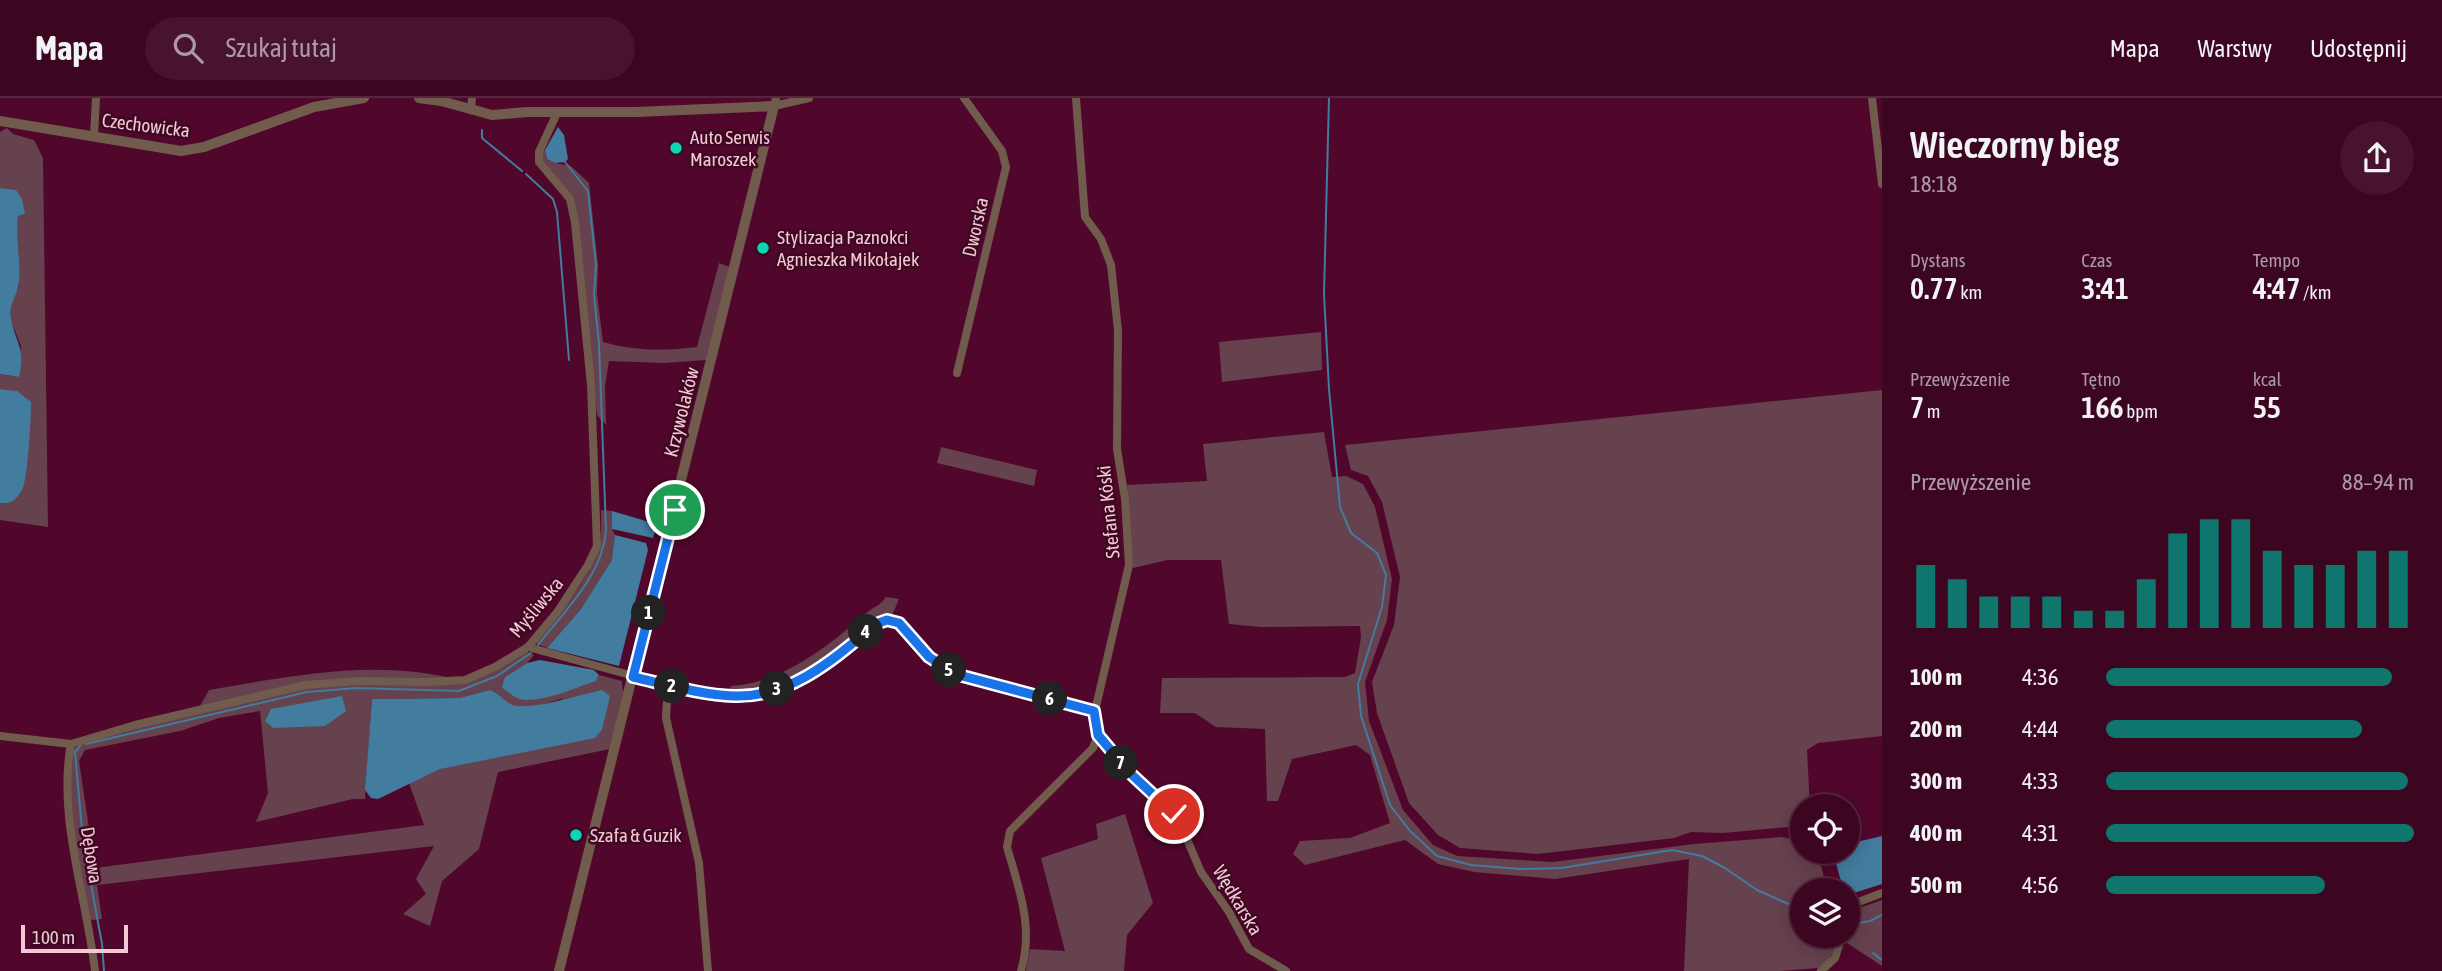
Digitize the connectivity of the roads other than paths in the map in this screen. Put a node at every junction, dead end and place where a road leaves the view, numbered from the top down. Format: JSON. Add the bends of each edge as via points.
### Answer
{"nodes":[{"id":1,"x":96,"y":98,"type":"edge"},
{"id":2,"x":364,"y":98,"type":"edge"},
{"id":3,"x":419,"y":98,"type":"edge"},
{"id":4,"x":809,"y":98,"type":"edge"},
{"id":5,"x":964,"y":98,"type":"edge"},
{"id":6,"x":1076,"y":98,"type":"edge"},
{"id":7,"x":1872,"y":98,"type":"edge"},
{"id":8,"x":775,"y":102,"type":"edge"},
{"id":9,"x":472,"y":104,"type":"edge"},
{"id":10,"x":557,"y":113,"type":"junction"},
{"id":11,"x":2,"y":123,"type":"edge"},
{"id":12,"x":94,"y":136,"type":"junction"},
{"id":13,"x":1882,"y":184,"type":"edge"},
{"id":14,"x":957,"y":373,"type":"dead end"},
{"id":15,"x":528,"y":647,"type":"junction"},
{"id":16,"x":633,"y":677,"type":"junction"},
{"id":17,"x":670,"y":685,"type":"junction"},
{"id":18,"x":1094,"y":711,"type":"junction"},
{"id":19,"x":1098,"y":735,"type":"junction"},
{"id":20,"x":0,"y":736,"type":"edge"},
{"id":21,"x":71,"y":744,"type":"junction"},
{"id":22,"x":1882,"y":893,"type":"edge"},
{"id":23,"x":1860,"y":901,"type":"edge"},
{"id":24,"x":1838,"y":948,"type":"edge"},
{"id":25,"x":95,"y":971,"type":"edge"},
{"id":26,"x":559,"y":971,"type":"edge"},
{"id":27,"x":708,"y":971,"type":"edge"},
{"id":28,"x":1021,"y":971,"type":"edge"},
{"id":29,"x":1286,"y":971,"type":"edge"},
{"id":30,"x":1821,"y":971,"type":"edge"}],
"edges":[{"from":1,"to":12,"type":"street"},
{"from":2,"to":12,"type":"street","name":"Czechowicka","via":[[314,107],[192,150]]},
{"from":3,"to":9,"type":"street"},
{"from":4,"to":8,"type":"street"},
{"from":5,"to":14,"type":"street","name":"Dworska","via":[[1002,151],[1006,167]]},
{"from":6,"to":18,"type":"street","name":"Stefana Kóski","via":[[1084,217],[1101,239],[1111,265],[1118,330],[1117,449],[1129,565]]},
{"from":7,"to":13,"type":"street"},
{"from":8,"to":10,"type":"street"},
{"from":8,"to":16,"type":"street","name":"Krzywolaków"},
{"from":9,"to":10,"type":"street","via":[[492,115]]},
{"from":10,"to":15,"type":"street","name":"Myśliwska","via":[[539,162],[570,199],[575,223],[591,385],[597,546],[558,611]]},
{"from":11,"to":12,"type":"street","name":"Czechowicka"},
{"from":15,"to":16,"type":"street"},
{"from":15,"to":21,"type":"street","name":"Myśliwska","via":[[465,680],[306,685]]},
{"from":16,"to":17,"type":"street"},
{"from":16,"to":26,"type":"street","name":"Krzywolaków"},
{"from":17,"to":18,"type":"street","via":[[733,696],[758,695],[820,669],[887,620],[899,623],[929,657],[955,674]]},
{"from":17,"to":27,"type":"street","via":[[666,718],[699,863]]},
{"from":18,"to":19,"type":"street","name":"Stefana Kóski"},
{"from":19,"to":28,"type":"street","via":[[1093,748],[1010,831],[1007,840],[1027,928]]},
{"from":19,"to":29,"type":"street","name":"Wędkarska","via":[[1130,773],[1177,816],[1201,872],[1249,949]]},
{"from":20,"to":21,"type":"street","name":"Myśliwska"},
{"from":21,"to":25,"type":"street","name":"Dębowa","via":[[66,768],[71,822]]},
{"from":22,"to":23,"type":"street"},
{"from":24,"to":30,"type":"street"}]}
